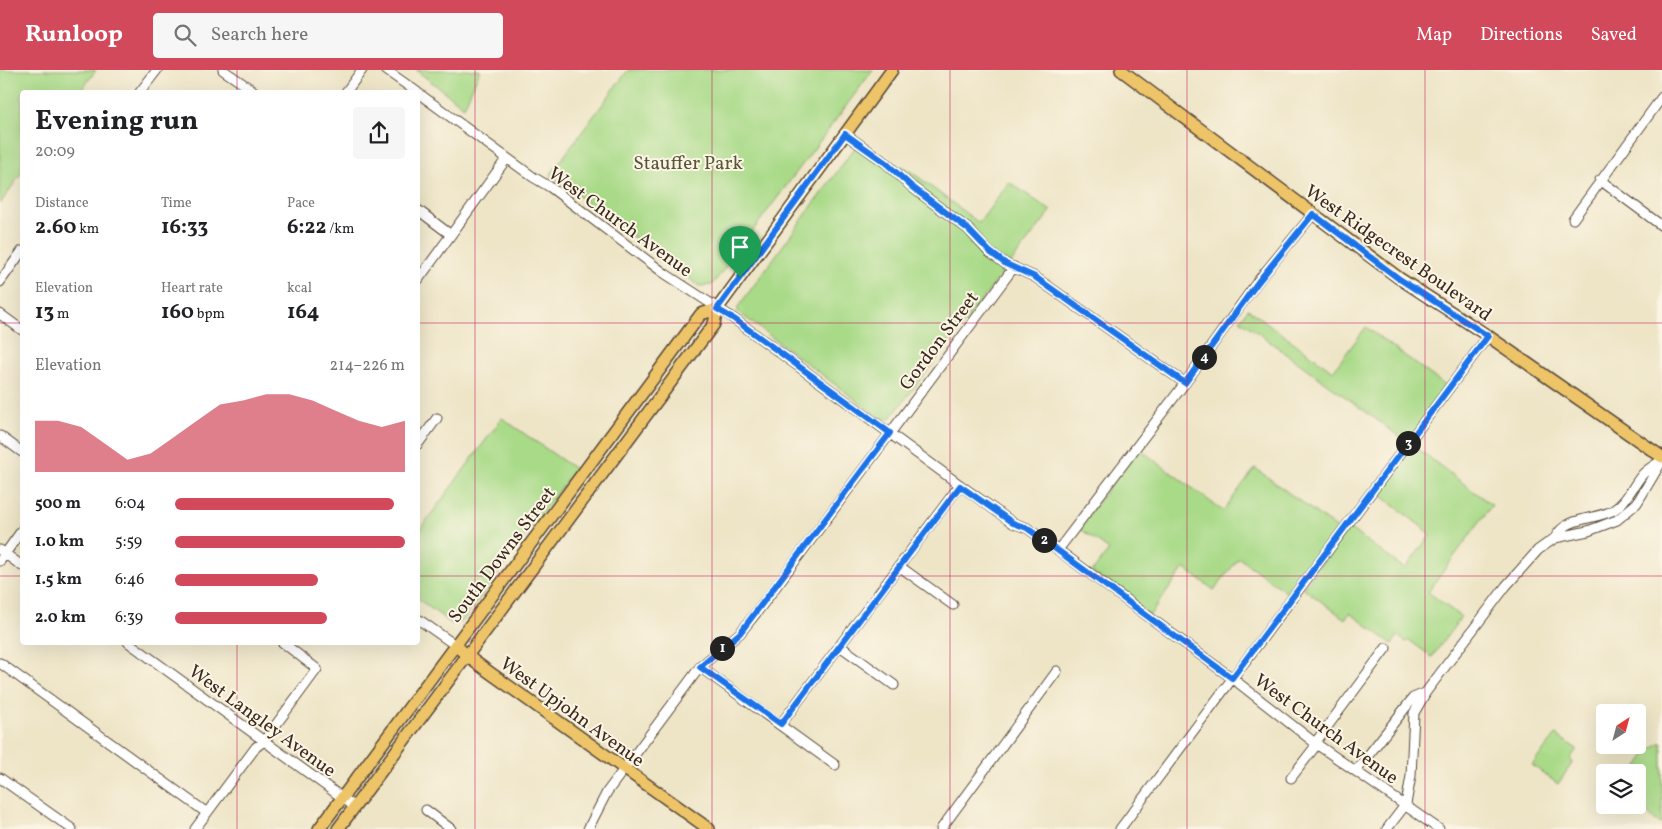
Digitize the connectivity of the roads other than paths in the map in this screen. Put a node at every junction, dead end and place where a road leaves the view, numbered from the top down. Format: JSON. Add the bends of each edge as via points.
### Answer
{"nodes":[{"id":1,"x":156,"y":70,"type":"edge"},
{"id":2,"x":223,"y":70,"type":"edge"},
{"id":3,"x":362,"y":70,"type":"edge"},
{"id":4,"x":386,"y":70,"type":"edge"},
{"id":5,"x":892,"y":70,"type":"edge"},
{"id":6,"x":1121,"y":70,"type":"edge"},
{"id":7,"x":141,"y":90,"type":"edge"},
{"id":8,"x":248,"y":90,"type":"edge"},
{"id":9,"x":347,"y":90,"type":"edge"},
{"id":10,"x":413,"y":90,"type":"edge"},
{"id":11,"x":420,"y":95,"type":"edge"},
{"id":12,"x":1662,"y":97,"type":"edge"},
{"id":13,"x":845,"y":134,"type":"junction"},
{"id":14,"x":507,"y":158,"type":"junction"},
{"id":15,"x":1600,"y":180,"type":"junction"},
{"id":16,"x":420,"y":211,"type":"edge"},
{"id":17,"x":1313,"y":214,"type":"junction"},
{"id":18,"x":1573,"y":219,"type":"dead end"},
{"id":19,"x":1662,"y":226,"type":"edge"},
{"id":20,"x":451,"y":234,"type":"junction"},
{"id":21,"x":20,"y":255,"type":"edge"},
{"id":22,"x":1014,"y":267,"type":"junction"},
{"id":23,"x":420,"y":277,"type":"edge"},
{"id":24,"x":0,"y":282,"type":"edge"},
{"id":25,"x":717,"y":309,"type":"junction"},
{"id":26,"x":0,"y":314,"type":"edge"},
{"id":27,"x":20,"y":329,"type":"edge"},
{"id":28,"x":1488,"y":336,"type":"junction"},
{"id":29,"x":1185,"y":383,"type":"junction"},
{"id":30,"x":437,"y":418,"type":"dead end"},
{"id":31,"x":890,"y":433,"type":"junction"},
{"id":32,"x":0,"y":436,"type":"edge"},
{"id":33,"x":420,"y":441,"type":"edge"},
{"id":34,"x":20,"y":451,"type":"edge"},
{"id":35,"x":1662,"y":459,"type":"edge"},
{"id":36,"x":960,"y":486,"type":"junction"},
{"id":37,"x":20,"y":532,"type":"edge"},
{"id":38,"x":1058,"y":550,"type":"junction"},
{"id":39,"x":2,"y":555,"type":"edge"},
{"id":40,"x":20,"y":565,"type":"edge"},
{"id":41,"x":899,"y":566,"type":"junction"},
{"id":42,"x":953,"y":605,"type":"dead end"},
{"id":43,"x":420,"y":620,"type":"edge"},
{"id":44,"x":132,"y":645,"type":"edge"},
{"id":45,"x":286,"y":645,"type":"edge"},
{"id":46,"x":455,"y":645,"type":"junction"},
{"id":47,"x":840,"y":646,"type":"junction"},
{"id":48,"x":1386,"y":648,"type":"dead end"},
{"id":49,"x":468,"y":656,"type":"junction"},
{"id":50,"x":0,"y":663,"type":"edge"},
{"id":51,"x":700,"y":667,"type":"junction"},
{"id":52,"x":1057,"y":671,"type":"dead end"},
{"id":53,"x":1232,"y":678,"type":"junction"},
{"id":54,"x":894,"y":685,"type":"dead end"},
{"id":55,"x":1426,"y":692,"type":"junction"},
{"id":56,"x":781,"y":724,"type":"junction"},
{"id":57,"x":264,"y":741,"type":"junction"},
{"id":58,"x":1314,"y":742,"type":"junction"},
{"id":59,"x":835,"y":765,"type":"dead end"},
{"id":60,"x":624,"y":770,"type":"junction"},
{"id":61,"x":1356,"y":771,"type":"junction"},
{"id":62,"x":0,"y":778,"type":"edge"},
{"id":63,"x":1291,"y":778,"type":"dead end"},
{"id":64,"x":342,"y":798,"type":"junction"},
{"id":65,"x":1406,"y":804,"type":"junction"},
{"id":66,"x":355,"y":807,"type":"junction"},
{"id":67,"x":426,"y":810,"type":"dead end"},
{"id":68,"x":207,"y":813,"type":"junction"},
{"id":69,"x":72,"y":829,"type":"edge"},
{"id":70,"x":195,"y":829,"type":"edge"},
{"id":71,"x":319,"y":829,"type":"edge"},
{"id":72,"x":338,"y":829,"type":"edge"},
{"id":73,"x":451,"y":829,"type":"edge"},
{"id":74,"x":588,"y":829,"type":"edge"},
{"id":75,"x":709,"y":829,"type":"edge"},
{"id":76,"x":941,"y":829,"type":"edge"},
{"id":77,"x":1120,"y":829,"type":"edge"},
{"id":78,"x":1387,"y":829,"type":"edge"},
{"id":79,"x":1439,"y":829,"type":"edge"}],
"edges":[{"from":1,"to":7,"type":"street"},
{"from":2,"to":8,"type":"street"},
{"from":3,"to":9,"type":"street"},
{"from":4,"to":10,"type":"street","name":"West Church Avenue"},
{"from":5,"to":13,"type":"main road","name":"South Downs Street"},
{"from":6,"to":17,"type":"main road","name":"West Ridgecrest Boulevard"},
{"from":11,"to":14,"type":"street","name":"West Church Avenue"},
{"from":12,"to":15,"type":"street"},
{"from":13,"to":22,"type":"street","via":[[968,229],[990,252]]},
{"from":13,"to":25,"type":"main road","name":"South Downs Street"},
{"from":14,"to":20,"type":"street"},
{"from":14,"to":25,"type":"street","name":"West Church Avenue"},
{"from":15,"to":18,"type":"street"},
{"from":15,"to":19,"type":"street"},
{"from":16,"to":20,"type":"street"},
{"from":17,"to":28,"type":"main road","name":"West Ridgecrest Boulevard","via":[[1398,278]]},
{"from":17,"to":29,"type":"street","via":[[1258,282]]},
{"from":20,"to":23,"type":"street"},
{"from":21,"to":24,"type":"street"},
{"from":22,"to":29,"type":"street","via":[[1035,277]]},
{"from":22,"to":31,"type":"street","name":"Gordon Street"},
{"from":25,"to":31,"type":"street","name":"West Church Avenue"},
{"from":25,"to":46,"type":"main road","name":"South Downs Street","via":[[700,314]]},
{"from":25,"to":49,"type":"main road","name":"South Downs Street","via":[[714,324]]},
{"from":26,"to":27,"type":"street"},
{"from":28,"to":35,"type":"main road","name":"West Ridgecrest Boulevard"},
{"from":28,"to":53,"type":"street"},
{"from":29,"to":38,"type":"street"},
{"from":30,"to":33,"type":"street"},
{"from":31,"to":36,"type":"street","name":"West Church Avenue"},
{"from":31,"to":51,"type":"street","name":"Gordon Street","via":[[740,633]]},
{"from":32,"to":34,"type":"street"},
{"from":35,"to":55,"type":"street","via":[[1637,503],[1617,520],[1555,538],[1538,550],[1506,586]]},
{"from":36,"to":38,"type":"street","name":"West Church Avenue"},
{"from":36,"to":41,"type":"street"},
{"from":37,"to":39,"type":"street"},
{"from":38,"to":53,"type":"street","name":"West Church Avenue"},
{"from":39,"to":40,"type":"street"},
{"from":41,"to":42,"type":"street"},
{"from":41,"to":47,"type":"street"},
{"from":43,"to":46,"type":"street","name":"West Upjohn Avenue"},
{"from":44,"to":57,"type":"street","name":"West Langley Avenue"},
{"from":45,"to":57,"type":"street","via":[[317,669]]},
{"from":46,"to":49,"type":"main road","name":"West Upjohn Avenue"},
{"from":46,"to":64,"type":"main road","name":"South Downs Street"},
{"from":47,"to":54,"type":"street"},
{"from":47,"to":56,"type":"street"},
{"from":48,"to":58,"type":"street"},
{"from":49,"to":60,"type":"main road","name":"West Upjohn Avenue"},
{"from":49,"to":66,"type":"main road","name":"South Downs Street"},
{"from":50,"to":68,"type":"street"},
{"from":51,"to":56,"type":"street"},
{"from":51,"to":60,"type":"street","name":"Gordon Street"},
{"from":52,"to":76,"type":"street"},
{"from":53,"to":58,"type":"street","name":"West Church Avenue"},
{"from":53,"to":77,"type":"street"},
{"from":55,"to":61,"type":"street","via":[[1413,698]]},
{"from":55,"to":65,"type":"street","via":[[1414,713],[1411,776]]},
{"from":56,"to":59,"type":"street"},
{"from":57,"to":64,"type":"street","name":"West Langley Avenue"},
{"from":57,"to":68,"type":"street"},
{"from":58,"to":61,"type":"street","name":"West Church Avenue"},
{"from":58,"to":63,"type":"street","via":[[1314,748]]},
{"from":60,"to":74,"type":"street","name":"Gordon Street","via":[[607,792]]},
{"from":60,"to":75,"type":"main road","name":"West Upjohn Avenue"},
{"from":61,"to":65,"type":"street","name":"West Church Avenue"},
{"from":62,"to":69,"type":"street"},
{"from":64,"to":66,"type":"street","name":"West Langley Avenue"},
{"from":64,"to":71,"type":"main road","name":"South Downs Street"},
{"from":65,"to":78,"type":"street"},
{"from":65,"to":79,"type":"street","name":"West Church Avenue"},
{"from":66,"to":72,"type":"main road","name":"South Downs Street"},
{"from":67,"to":73,"type":"street"},
{"from":68,"to":70,"type":"street"}]}
